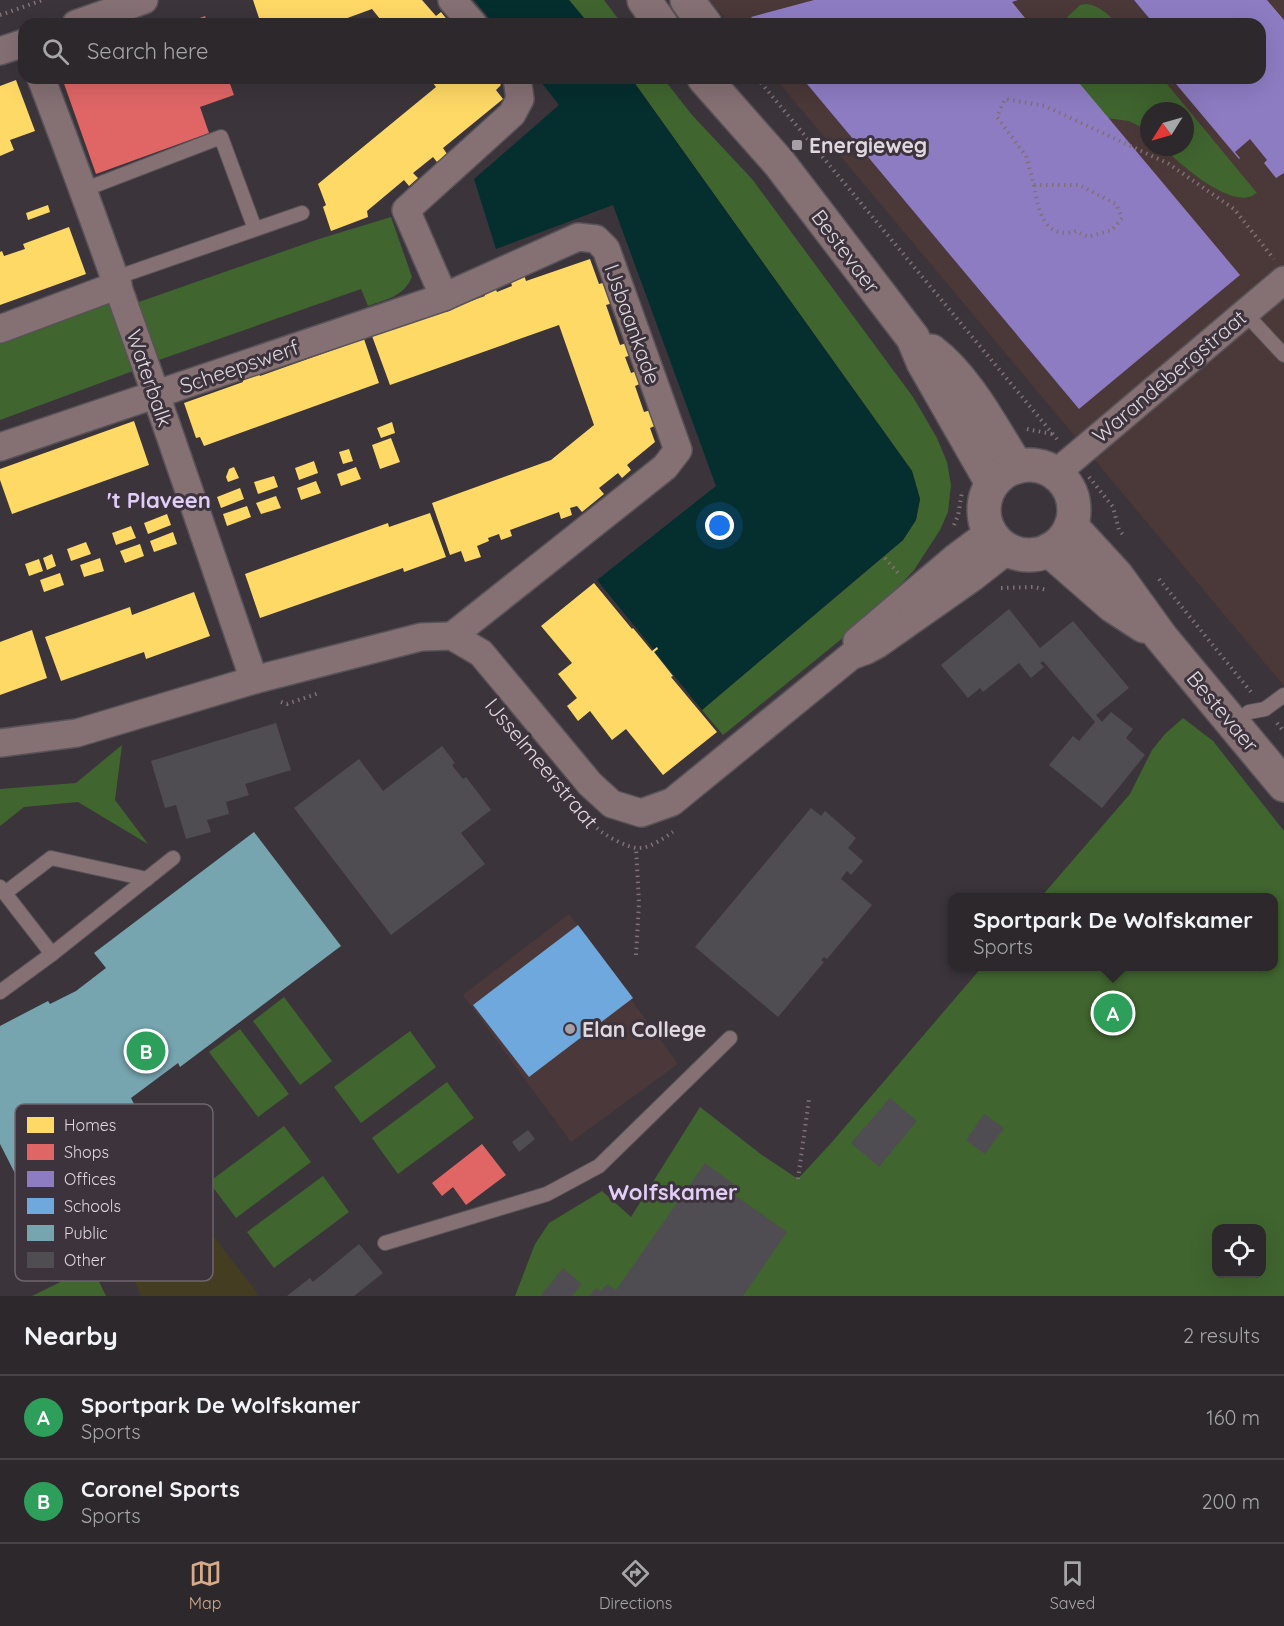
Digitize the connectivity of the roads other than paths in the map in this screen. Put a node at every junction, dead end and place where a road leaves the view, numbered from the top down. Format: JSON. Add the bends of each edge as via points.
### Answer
{"nodes":[{"id":1,"x":144,"y":0,"type":"edge"},
{"id":2,"x":453,"y":0,"type":"edge"},
{"id":3,"x":644,"y":0,"type":"edge"},
{"id":4,"x":93,"y":18,"type":"edge"},
{"id":5,"x":468,"y":18,"type":"edge"},
{"id":6,"x":657,"y":18,"type":"edge"},
{"id":7,"x":18,"y":45,"type":"edge"},
{"id":8,"x":0,"y":51,"type":"edge"},
{"id":9,"x":43,"y":84,"type":"edge"},
{"id":10,"x":519,"y":84,"type":"edge"},
{"id":11,"x":709,"y":84,"type":"edge"},
{"id":12,"x":738,"y":84,"type":"edge"},
{"id":13,"x":780,"y":164,"type":"junction"},
{"id":14,"x":83,"y":190,"type":"junction"},
{"id":15,"x":302,"y":213,"type":"dead end"},
{"id":16,"x":255,"y":229,"type":"junction"},
{"id":17,"x":1281,"y":272,"type":"edge"},
{"id":18,"x":116,"y":281,"type":"junction"},
{"id":19,"x":444,"y":297,"type":"junction"},
{"id":20,"x":1244,"y":312,"type":"junction"},
{"id":21,"x":0,"y":328,"type":"edge"},
{"id":22,"x":1284,"y":354,"type":"edge"},
{"id":23,"x":157,"y":394,"type":"junction"},
{"id":24,"x":0,"y":447,"type":"edge"},
{"id":25,"x":1065,"y":465,"type":"junction"},
{"id":26,"x":990,"y":479,"type":"junction"},
{"id":27,"x":1071,"y":526,"type":"junction"},
{"id":28,"x":1000,"y":540,"type":"junction"},
{"id":29,"x":1049,"y":550,"type":"junction"},
{"id":30,"x":452,"y":636,"type":"junction"},
{"id":31,"x":1161,"y":638,"type":"junction"},
{"id":32,"x":850,"y":656,"type":"junction"},
{"id":33,"x":254,"y":680,"type":"junction"},
{"id":34,"x":1284,"y":695,"type":"edge"},
{"id":35,"x":1234,"y":724,"type":"junction"},
{"id":36,"x":0,"y":743,"type":"edge"},
{"id":37,"x":1284,"y":784,"type":"edge"},
{"id":38,"x":173,"y":858,"type":"dead end"},
{"id":39,"x":147,"y":879,"type":"junction"},
{"id":40,"x":3,"y":890,"type":"edge"},
{"id":41,"x":52,"y":954,"type":"junction"},
{"id":42,"x":0,"y":992,"type":"edge"},
{"id":43,"x":730,"y":1038,"type":"dead end"},
{"id":44,"x":385,"y":1243,"type":"dead end"}],
"edges":[{"from":1,"to":4,"type":"street"},
{"from":2,"to":5,"type":"street"},
{"from":3,"to":6,"type":"street"},
{"from":7,"to":8,"type":"street"},
{"from":9,"to":14,"type":"street","name":"Waterbalk"},
{"from":10,"to":19,"type":"street","via":[[520,99],[512,114],[406,210]]},
{"from":11,"to":13,"type":"street","name":"Bestevaer"},
{"from":12,"to":13,"type":"street","name":"Bestevaer"},
{"from":13,"to":26,"type":"street","name":"Bestevaer","via":[[913,338],[940,358],[970,393]]},
{"from":14,"to":16,"type":"lane","via":[[221,137]]},
{"from":14,"to":18,"type":"street","name":"Waterbalk"},
{"from":15,"to":16,"type":"lane"},
{"from":16,"to":18,"type":"lane"},
{"from":17,"to":20,"type":"street","name":"Warandebergstraat"},
{"from":18,"to":21,"type":"street"},
{"from":18,"to":23,"type":"street","name":"Waterbalk"},
{"from":19,"to":23,"type":"street","name":"Scheepswerf"},
{"from":19,"to":30,"type":"street","name":"IJsbaankade","via":[[578,237],[596,239],[606,249],[678,450],[665,467]]},
{"from":20,"to":22,"type":"lane"},
{"from":20,"to":25,"type":"street","name":"Warandebergstraat"},
{"from":23,"to":24,"type":"street","name":"Scheepswerf"},
{"from":23,"to":33,"type":"street","name":"Waterbalk"},
{"from":25,"to":26,"type":"street","via":[[1024,464]]},
{"from":25,"to":27,"type":"street","via":[[1074,512]]},
{"from":26,"to":28,"type":"street","via":[[984,502],[986,523]]},
{"from":27,"to":29,"type":"street","via":[[1064,539]]},
{"from":27,"to":31,"type":"street","name":"Bestevaer","via":[[1130,592]]},
{"from":28,"to":29,"type":"street","via":[[1012,552],[1031,555]]},
{"from":28,"to":32,"type":"street","name":"IJsselmeerstraat","via":[[972,578],[878,644]]},
{"from":28,"to":32,"type":"street","name":"IJsselmeerstraat","via":[[956,557],[858,640]]},
{"from":29,"to":31,"type":"street","name":"Bestevaer","via":[[1113,606]]},
{"from":30,"to":32,"type":"street","name":"IJsselmeerstraat","via":[[481,653],[590,784],[612,804],[641,813],[672,802]]},
{"from":30,"to":33,"type":"street","via":[[421,637]]},
{"from":31,"to":35,"type":"street","name":"Bestevaer"},
{"from":33,"to":36,"type":"street","via":[[77,733]]},
{"from":34,"to":35,"type":"lane"},
{"from":35,"to":37,"type":"street","name":"Bestevaer"},
{"from":38,"to":39,"type":"lane"},
{"from":39,"to":40,"type":"lane","via":[[51,858]]},
{"from":39,"to":41,"type":"lane"},
{"from":40,"to":41,"type":"lane"},
{"from":41,"to":42,"type":"lane"},
{"from":43,"to":44,"type":"lane","via":[[599,1166],[547,1194]]}]}
